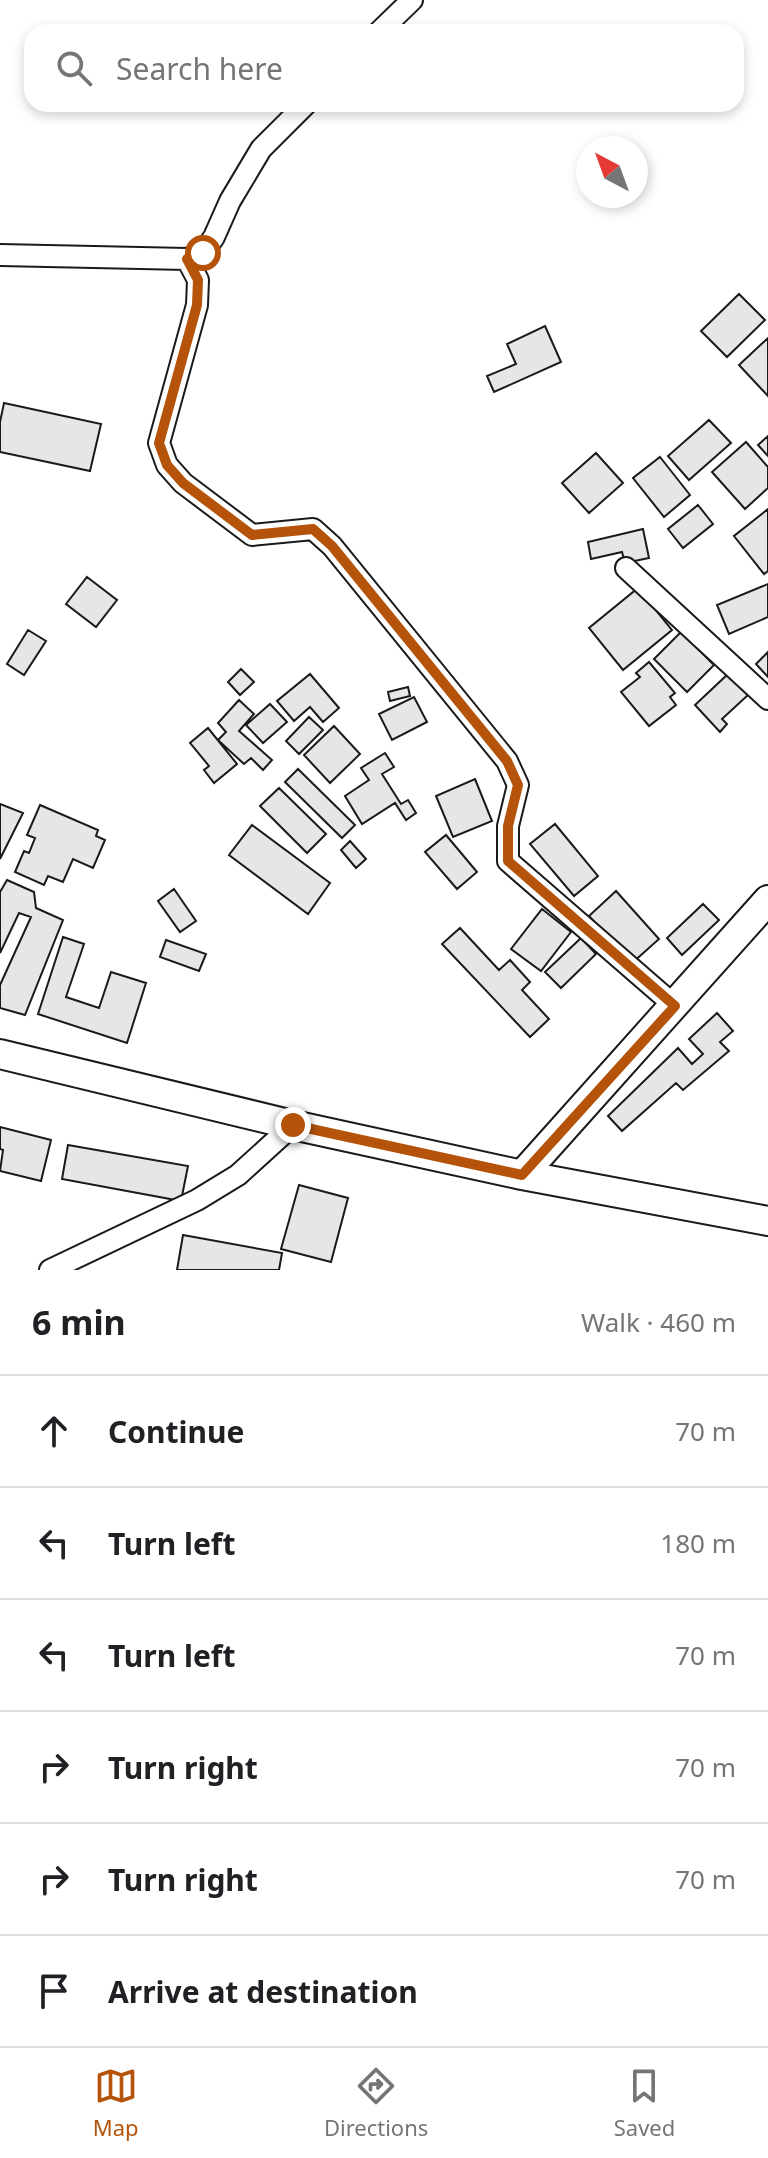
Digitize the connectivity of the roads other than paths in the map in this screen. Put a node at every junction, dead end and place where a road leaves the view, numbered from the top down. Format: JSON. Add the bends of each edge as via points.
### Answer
{"nodes":[{"id":1,"x":412,"y":0,"type":"edge"},
{"id":2,"x":387,"y":24,"type":"edge"},
{"id":3,"x":298,"y":112,"type":"edge"},
{"id":4,"x":0,"y":255,"type":"edge"},
{"id":5,"x":187,"y":259,"type":"junction"},
{"id":6,"x":626,"y":568,"type":"dead end"},
{"id":7,"x":768,"y":699,"type":"edge"},
{"id":8,"x":768,"y":900,"type":"edge"},
{"id":9,"x":675,"y":1006,"type":"junction"},
{"id":10,"x":0,"y":1054,"type":"edge"},
{"id":11,"x":293,"y":1125,"type":"junction"},
{"id":12,"x":522,"y":1175,"type":"junction"},
{"id":13,"x":768,"y":1221,"type":"edge"},
{"id":14,"x":50,"y":1270,"type":"edge"}],
"edges":[{"from":1,"to":2,"type":"street"},
{"from":3,"to":5,"type":"street","via":[[261,149],[203,253]]},
{"from":4,"to":5,"type":"street"},
{"from":5,"to":9,"type":"street","via":[[198,280],[197,305],[159,443],[167,465],[252,535],[313,529],[332,546],[507,761],[518,785],[508,826],[508,861]]},
{"from":6,"to":7,"type":"street"},
{"from":8,"to":9,"type":"main road"},
{"from":9,"to":12,"type":"main road"},
{"from":10,"to":11,"type":"main road"},
{"from":11,"to":12,"type":"main road"},
{"from":11,"to":14,"type":"street","via":[[225,1184]]},
{"from":12,"to":13,"type":"main road"}]}
